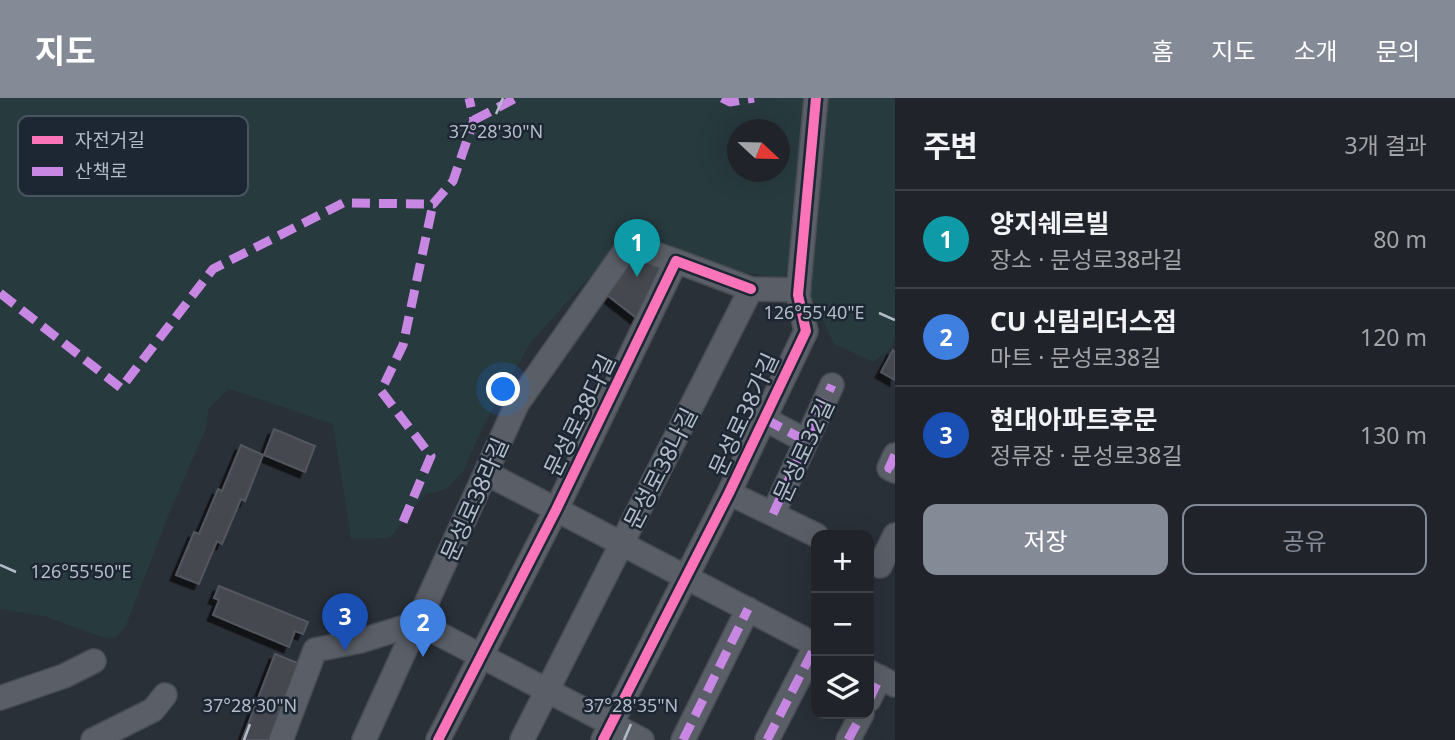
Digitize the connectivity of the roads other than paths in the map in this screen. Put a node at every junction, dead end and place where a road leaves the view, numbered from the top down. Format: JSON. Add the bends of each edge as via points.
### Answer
{"nodes":[{"id":1,"x":816,"y":98,"type":"edge"},
{"id":2,"x":676,"y":261,"type":"junction"},
{"id":3,"x":751,"y":289,"type":"junction"},
{"id":4,"x":799,"y":290,"type":"junction"},
{"id":5,"x":832,"y":385,"type":"dead end"},
{"id":6,"x":765,"y":419,"type":"junction"},
{"id":7,"x":806,"y":441,"type":"junction"},
{"id":8,"x":895,"y":455,"type":"edge"},
{"id":9,"x":895,"y":471,"type":"edge"},
{"id":10,"x":486,"y":473,"type":"junction"},
{"id":11,"x":729,"y":493,"type":"junction"},
{"id":12,"x":556,"y":510,"type":"junction"},
{"id":13,"x":773,"y":514,"type":"junction"},
{"id":14,"x":811,"y":533,"type":"edge"},
{"id":15,"x":895,"y":535,"type":"edge"},
{"id":16,"x":622,"y":544,"type":"junction"},
{"id":17,"x":874,"y":563,"type":"edge"},
{"id":18,"x":687,"y":578,"type":"junction"},
{"id":19,"x":748,"y":610,"type":"junction"},
{"id":20,"x":418,"y":623,"type":"junction"},
{"id":21,"x":811,"y":642,"type":"edge"},
{"id":22,"x":811,"y":655,"type":"edge"},
{"id":23,"x":479,"y":656,"type":"junction"},
{"id":24,"x":94,"y":661,"type":"dead end"},
{"id":25,"x":547,"y":691,"type":"junction"},
{"id":26,"x":165,"y":695,"type":"dead end"},
{"id":27,"x":0,"y":698,"type":"edge"},
{"id":28,"x":859,"y":719,"type":"edge"},
{"id":29,"x":607,"y":732,"type":"edge"},
{"id":30,"x":93,"y":740,"type":"edge"},
{"id":31,"x":281,"y":740,"type":"edge"},
{"id":32,"x":364,"y":740,"type":"edge"},
{"id":33,"x":438,"y":740,"type":"edge"},
{"id":34,"x":522,"y":740,"type":"edge"},
{"id":35,"x":642,"y":740,"type":"edge"},
{"id":36,"x":683,"y":740,"type":"edge"},
{"id":37,"x":767,"y":740,"type":"edge"},
{"id":38,"x":848,"y":740,"type":"edge"}],
"edges":[{"from":1,"to":4,"type":"street","name":"문성로38가길"},
{"from":2,"to":3,"type":"street"},
{"from":2,"to":10,"type":"street","name":"문성로38라길","via":[[632,246],[624,252],[517,404]]},
{"from":2,"to":12,"type":"street","name":"문성로38다길"},
{"from":3,"to":4,"type":"street"},
{"from":3,"to":16,"type":"street","name":"문성로38나길"},
{"from":4,"to":6,"type":"street","name":"문성로38가길","via":[[806,331]]},
{"from":5,"to":7,"type":"street","name":"문성로32길"},
{"from":6,"to":7,"type":"street"},
{"from":6,"to":11,"type":"street","name":"문성로38가길"},
{"from":7,"to":13,"type":"street","name":"문성로32길"},
{"from":8,"to":9,"type":"street","via":[[889,468]]},
{"from":10,"to":12,"type":"street"},
{"from":10,"to":20,"type":"street","name":"문성로38라길"},
{"from":11,"to":13,"type":"street","name":"문성로32길"},
{"from":11,"to":18,"type":"street","name":"문성로38가길"},
{"from":12,"to":16,"type":"street"},
{"from":12,"to":23,"type":"street","name":"문성로38다길"},
{"from":13,"to":14,"type":"street","name":"문성로32길"},
{"from":15,"to":17,"type":"street","via":[[880,566]]},
{"from":16,"to":18,"type":"street"},
{"from":16,"to":25,"type":"street","name":"문성로38나길"},
{"from":18,"to":19,"type":"street"},
{"from":18,"to":29,"type":"street","name":"문성로38가길"},
{"from":19,"to":21,"type":"street"},
{"from":19,"to":36,"type":"street"},
{"from":20,"to":23,"type":"street"},
{"from":20,"to":31,"type":"street","via":[[315,650]]},
{"from":20,"to":32,"type":"street","name":"문성로38라길"},
{"from":22,"to":37,"type":"street"},
{"from":23,"to":25,"type":"street"},
{"from":23,"to":33,"type":"street","name":"문성로38다길"},
{"from":24,"to":27,"type":"street"},
{"from":25,"to":29,"type":"street"},
{"from":25,"to":34,"type":"street","name":"문성로38나길"},
{"from":26,"to":30,"type":"street","via":[[153,710]]},
{"from":28,"to":38,"type":"street"},
{"from":29,"to":35,"type":"street"}]}
